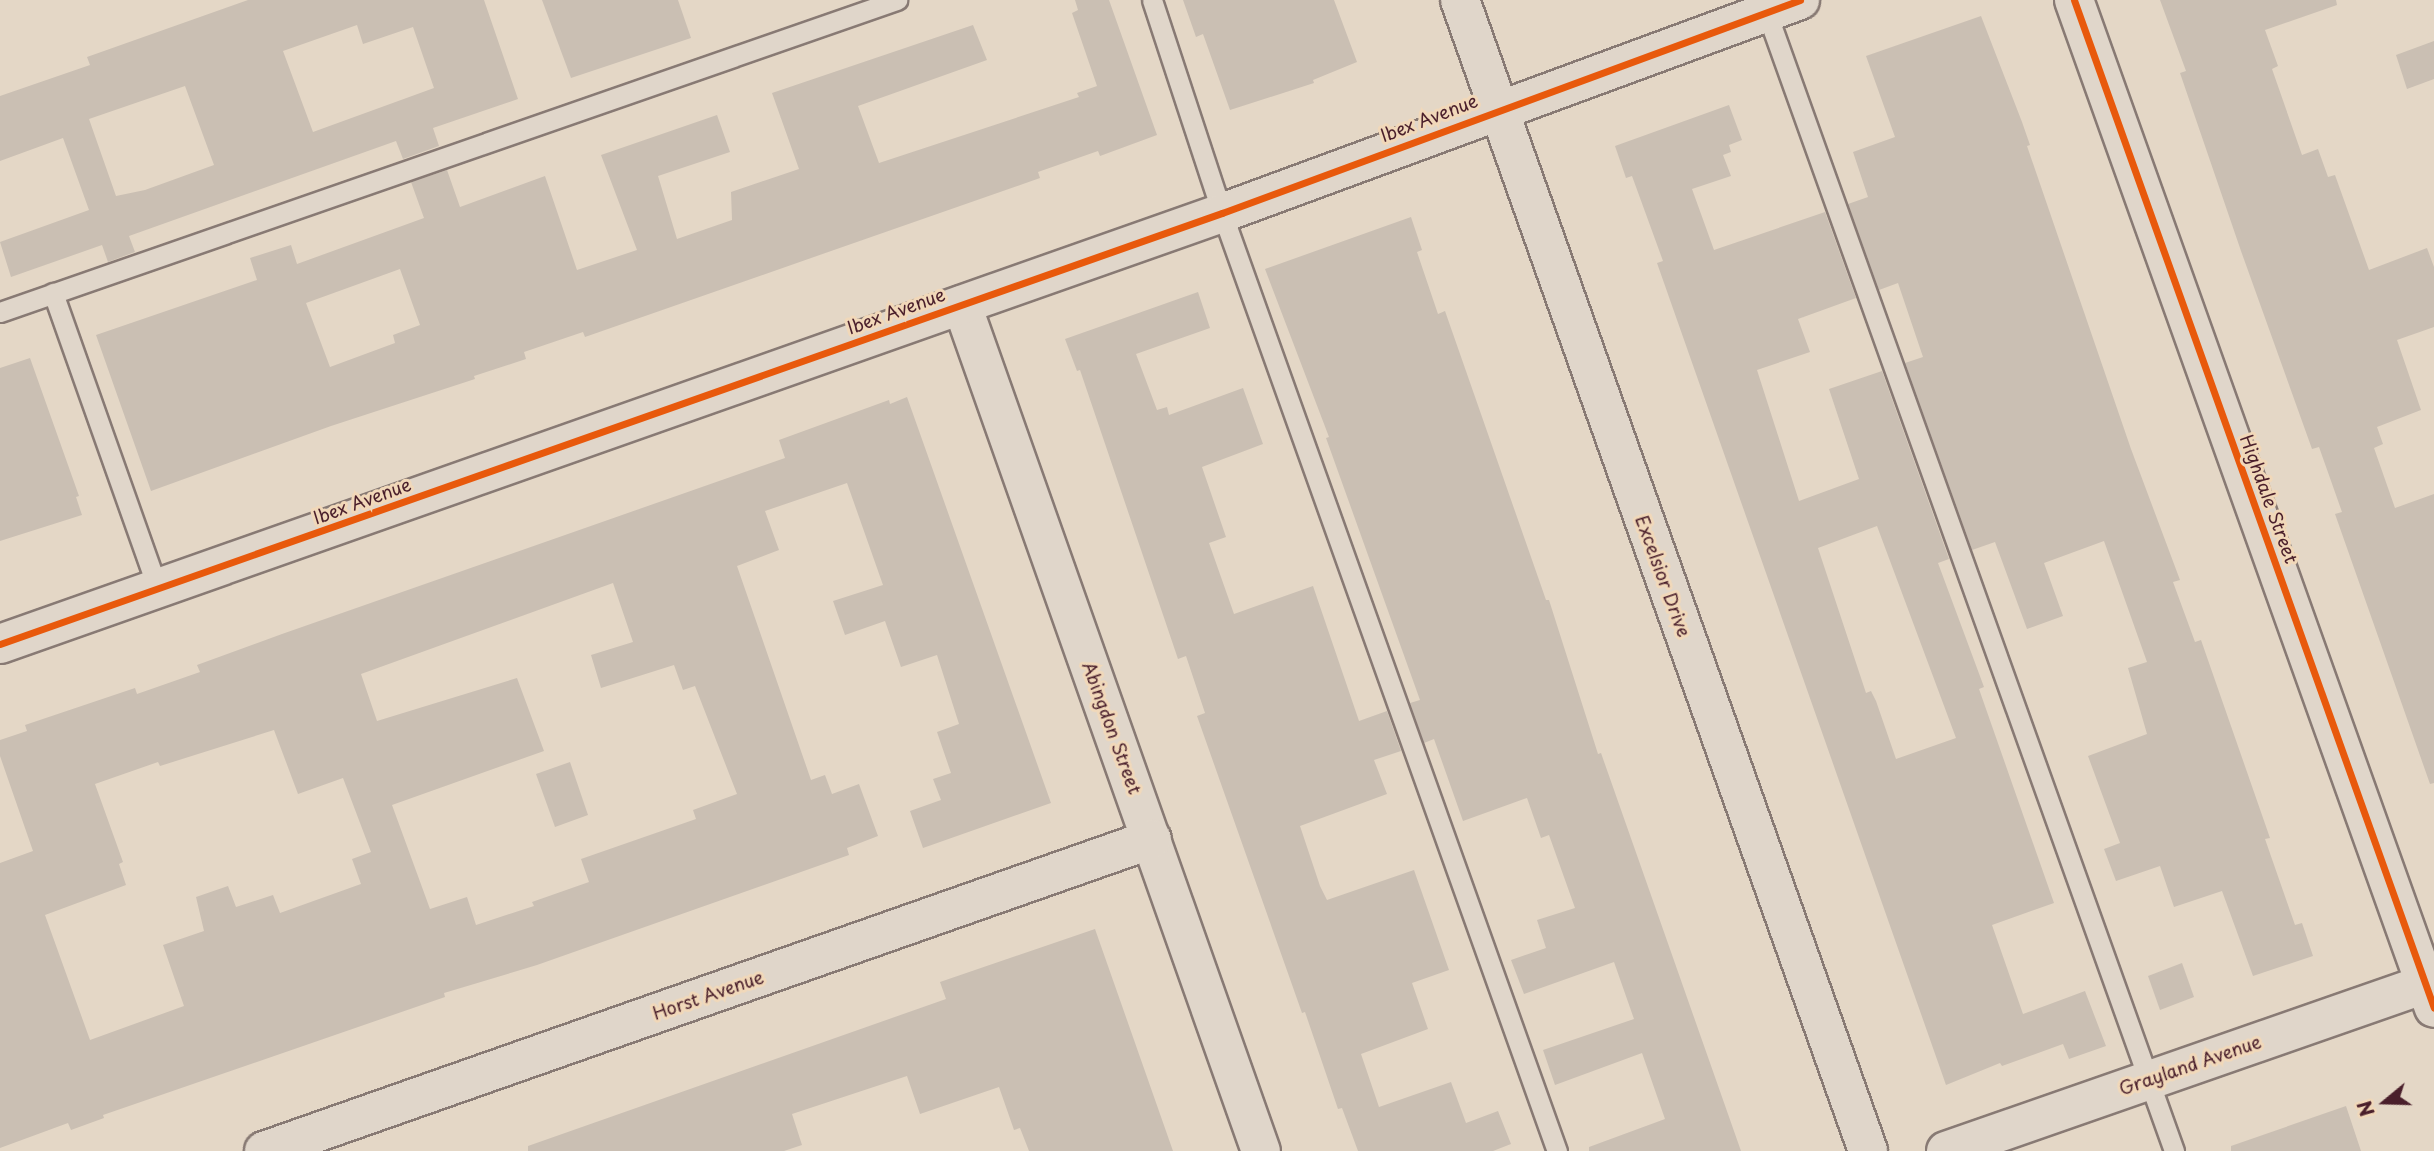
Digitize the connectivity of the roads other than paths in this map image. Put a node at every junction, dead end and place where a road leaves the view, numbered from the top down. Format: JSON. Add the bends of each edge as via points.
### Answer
{"nodes":[{"id":1,"x":897,"y":0,"type":"edge"},
{"id":2,"x":1152,"y":0,"type":"edge"},
{"id":3,"x":1460,"y":0,"type":"edge"},
{"id":4,"x":2074,"y":0,"type":"edge"},
{"id":5,"x":1776,"y":4,"type":"edge"},
{"id":6,"x":1497,"y":109,"type":"junction"},
{"id":7,"x":1222,"y":214,"type":"junction"},
{"id":8,"x":53,"y":293,"type":"junction"},
{"id":9,"x":962,"y":305,"type":"junction"},
{"id":10,"x":0,"y":312,"type":"edge"},
{"id":11,"x":158,"y":590,"type":"junction"},
{"id":12,"x":0,"y":645,"type":"edge"},
{"id":13,"x":1152,"y":839,"type":"junction"},
{"id":14,"x":2431,"y":991,"type":"edge"},
{"id":15,"x":2148,"y":1080,"type":"junction"},
{"id":16,"x":264,"y":1151,"type":"edge"},
{"id":17,"x":1261,"y":1151,"type":"edge"},
{"id":18,"x":1557,"y":1151,"type":"edge"},
{"id":19,"x":1868,"y":1151,"type":"edge"},
{"id":20,"x":1946,"y":1151,"type":"edge"},
{"id":21,"x":2174,"y":1151,"type":"edge"}],
"edges":[{"from":1,"to":8,"type":"lane"},
{"from":2,"to":7,"type":"lane"},
{"from":3,"to":6,"type":"street","name":"Excelsior Drive"},
{"from":4,"to":14,"type":"street","name":"Highdale Street"},
{"from":5,"to":6,"type":"street","name":"Ibex Avenue"},
{"from":5,"to":15,"type":"lane"},
{"from":6,"to":7,"type":"street","name":"Ibex Avenue"},
{"from":6,"to":19,"type":"street","name":"Excelsior Drive"},
{"from":7,"to":9,"type":"street","name":"Ibex Avenue"},
{"from":7,"to":18,"type":"lane"},
{"from":8,"to":10,"type":"lane"},
{"from":8,"to":11,"type":"lane"},
{"from":9,"to":11,"type":"street","name":"Ibex Avenue"},
{"from":9,"to":13,"type":"street","name":"Abingdon Street"},
{"from":11,"to":12,"type":"street","name":"Ibex Avenue"},
{"from":13,"to":16,"type":"street","name":"Horst Avenue"},
{"from":13,"to":17,"type":"street","name":"Abingdon Street"},
{"from":14,"to":15,"type":"street","name":"Grayland Avenue"},
{"from":15,"to":20,"type":"street","name":"Grayland Avenue"},
{"from":15,"to":21,"type":"lane"}]}
